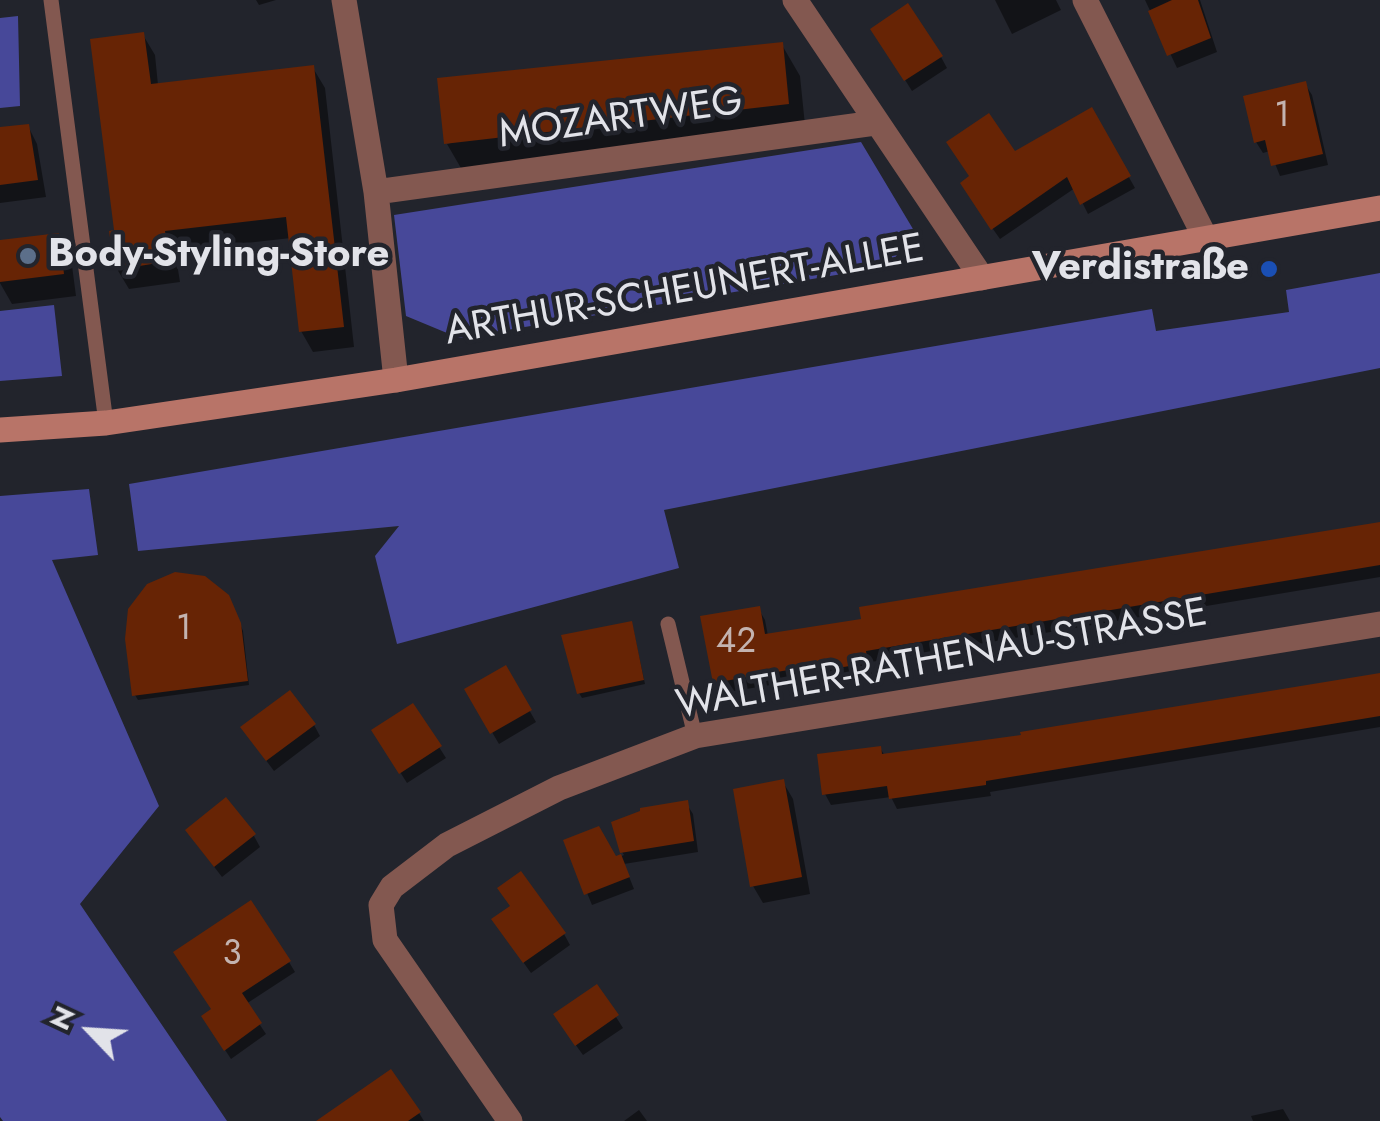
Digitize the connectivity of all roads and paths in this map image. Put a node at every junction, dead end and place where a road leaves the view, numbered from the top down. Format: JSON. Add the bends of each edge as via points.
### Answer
{"nodes":[{"id":1,"x":51,"y":0,"type":"edge"},
{"id":2,"x":344,"y":0,"type":"edge"},
{"id":3,"x":795,"y":0,"type":"edge"},
{"id":4,"x":1085,"y":0,"type":"edge"},
{"id":5,"x":875,"y":124,"type":"junction"},
{"id":6,"x":376,"y":192,"type":"junction"},
{"id":7,"x":1380,"y":208,"type":"edge"},
{"id":8,"x":1206,"y":239,"type":"junction"},
{"id":9,"x":982,"y":278,"type":"junction"},
{"id":10,"x":396,"y":380,"type":"junction"},
{"id":11,"x":106,"y":422,"type":"junction"},
{"id":12,"x":0,"y":430,"type":"edge"},
{"id":13,"x":668,"y":624,"type":"dead end"},
{"id":14,"x":1380,"y":624,"type":"edge"},
{"id":15,"x":696,"y":736,"type":"junction"},
{"id":16,"x":510,"y":1121,"type":"edge"}],
"edges":[{"from":1,"to":11,"type":"lane"},
{"from":2,"to":6,"type":"street"},
{"from":3,"to":5,"type":"street"},
{"from":4,"to":8,"type":"street"},
{"from":5,"to":6,"type":"street","name":"MOZARTWEG"},
{"from":5,"to":9,"type":"street"},
{"from":6,"to":10,"type":"street"},
{"from":7,"to":8,"type":"main road","name":"ARTHUR-SCHEUNERT-ALLEE"},
{"from":8,"to":9,"type":"main road","name":"ARTHUR-SCHEUNERT-ALLEE"},
{"from":9,"to":10,"type":"main road","name":"ARTHUR-SCHEUNERT-ALLEE"},
{"from":10,"to":11,"type":"main road","name":"ARTHUR-SCHEUNERT-ALLEE"},
{"from":11,"to":12,"type":"main road","name":"ARTHUR-SCHEUNERT-ALLEE"},
{"from":13,"to":15,"type":"lane"},
{"from":14,"to":15,"type":"street","name":"WALTHER-RATHENAU-STRASSE"},
{"from":15,"to":16,"type":"street","name":"WALTHER-RATHENAU-STRASSE","via":[[558,788],[447,845],[392,887],[380,905],[385,940]]}]}
